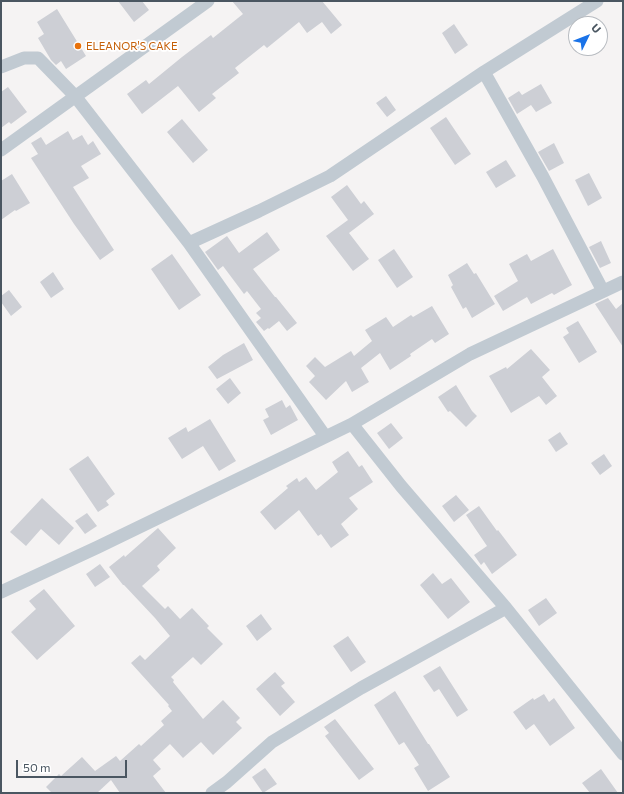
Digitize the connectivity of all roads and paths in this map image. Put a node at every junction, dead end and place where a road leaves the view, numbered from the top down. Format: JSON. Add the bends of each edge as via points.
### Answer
{"nodes":[{"id":1,"x":208,"y":1,"type":"edge"},
{"id":2,"x":597,"y":1,"type":"edge"},
{"id":3,"x":1,"y":67,"type":"edge"},
{"id":4,"x":484,"y":72,"type":"junction"},
{"id":5,"x":75,"y":96,"type":"junction"},
{"id":6,"x":1,"y":150,"type":"edge"},
{"id":7,"x":189,"y":243,"type":"junction"},
{"id":8,"x":623,"y":282,"type":"edge"},
{"id":9,"x":603,"y":291,"type":"junction"},
{"id":10,"x":352,"y":424,"type":"junction"},
{"id":11,"x":325,"y":436,"type":"junction"},
{"id":12,"x":1,"y":592,"type":"edge"},
{"id":13,"x":506,"y":608,"type":"junction"},
{"id":14,"x":623,"y":754,"type":"edge"},
{"id":15,"x":212,"y":793,"type":"edge"}],
"edges":[{"from":1,"to":5,"type":"street"},
{"from":2,"to":4,"type":"street"},
{"from":3,"to":5,"type":"street","via":[[24,58],[38,58]]},
{"from":4,"to":7,"type":"street","via":[[330,176]]},
{"from":4,"to":9,"type":"street"},
{"from":5,"to":6,"type":"street"},
{"from":5,"to":7,"type":"street"},
{"from":7,"to":11,"type":"street"},
{"from":8,"to":9,"type":"street"},
{"from":9,"to":10,"type":"street","via":[[470,354]]},
{"from":10,"to":11,"type":"street"},
{"from":10,"to":13,"type":"street","via":[[401,486]]},
{"from":11,"to":12,"type":"street"},
{"from":13,"to":14,"type":"street"},
{"from":13,"to":15,"type":"street","via":[[361,688],[272,742]]}]}
